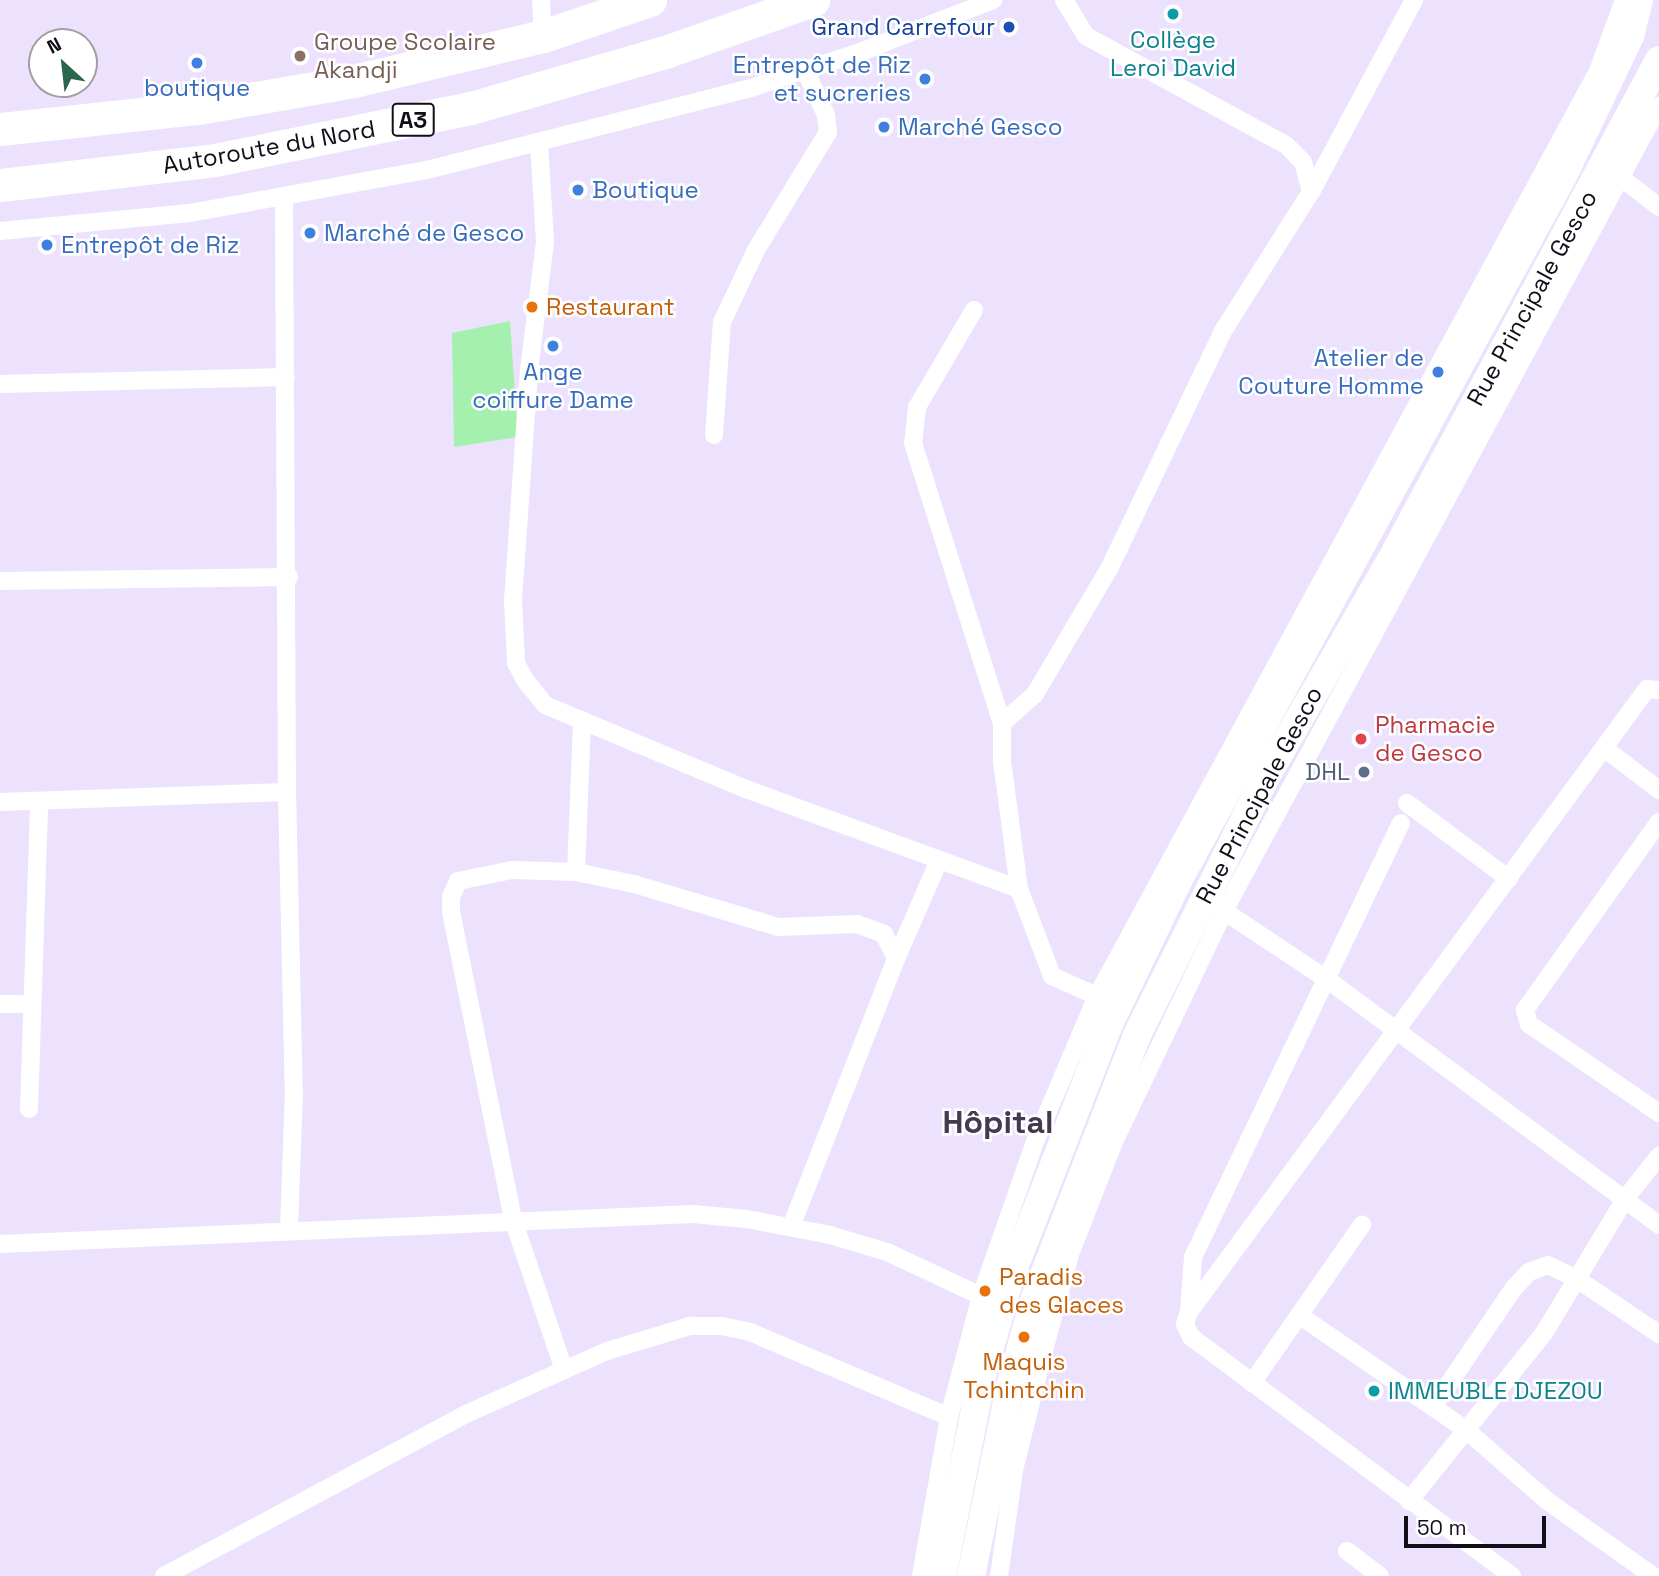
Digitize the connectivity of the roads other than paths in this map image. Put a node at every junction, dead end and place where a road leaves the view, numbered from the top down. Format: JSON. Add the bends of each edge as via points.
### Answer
{"nodes":[{"id":1,"x":541,"y":0,"type":"edge"},
{"id":2,"x":650,"y":0,"type":"edge"},
{"id":3,"x":813,"y":0,"type":"edge"},
{"id":4,"x":993,"y":0,"type":"edge"},
{"id":5,"x":1064,"y":0,"type":"edge"},
{"id":6,"x":1414,"y":0,"type":"edge"},
{"id":7,"x":1623,"y":0,"type":"edge"},
{"id":8,"x":1639,"y":0,"type":"edge"},
{"id":9,"x":1659,"y":2,"type":"edge"},
{"id":10,"x":542,"y":36,"type":"junction"},
{"id":11,"x":1659,"y":60,"type":"edge"},
{"id":12,"x":805,"y":70,"type":"junction"},
{"id":13,"x":1659,"y":106,"type":"edge"},
{"id":14,"x":0,"y":130,"type":"edge"},
{"id":15,"x":539,"y":143,"type":"junction"},
{"id":16,"x":1563,"y":176,"type":"junction"},
{"id":17,"x":1619,"y":176,"type":"junction"},
{"id":18,"x":0,"y":184,"type":"edge"},
{"id":19,"x":1311,"y":192,"type":"junction"},
{"id":20,"x":284,"y":199,"type":"junction"},
{"id":21,"x":1659,"y":207,"type":"edge"},
{"id":22,"x":0,"y":231,"type":"edge"},
{"id":23,"x":974,"y":310,"type":"dead end"},
{"id":24,"x":286,"y":377,"type":"junction"},
{"id":25,"x":0,"y":384,"type":"edge"},
{"id":26,"x":714,"y":435,"type":"dead end"},
{"id":27,"x":289,"y":577,"type":"junction"},
{"id":28,"x":0,"y":581,"type":"edge"},
{"id":29,"x":1659,"y":690,"type":"edge"},
{"id":30,"x":582,"y":720,"type":"junction"},
{"id":31,"x":1002,"y":723,"type":"junction"},
{"id":32,"x":1604,"y":748,"type":"junction"},
{"id":33,"x":1659,"y":790,"type":"edge"},
{"id":34,"x":287,"y":792,"type":"junction"},
{"id":35,"x":38,"y":801,"type":"junction"},
{"id":36,"x":0,"y":802,"type":"edge"},
{"id":37,"x":1408,"y":803,"type":"dead end"},
{"id":38,"x":1659,"y":822,"type":"edge"},
{"id":39,"x":1401,"y":823,"type":"dead end"},
{"id":40,"x":938,"y":863,"type":"junction"},
{"id":41,"x":576,"y":872,"type":"junction"},
{"id":42,"x":1509,"y":880,"type":"junction"},
{"id":43,"x":1019,"y":889,"type":"junction"},
{"id":44,"x":1224,"y":911,"type":"junction"},
{"id":45,"x":896,"y":959,"type":"junction"},
{"id":46,"x":1328,"y":980,"type":"junction"},
{"id":47,"x":1097,"y":996,"type":"junction"},
{"id":48,"x":0,"y":1004,"type":"edge"},
{"id":49,"x":31,"y":1004,"type":"junction"},
{"id":50,"x":1396,"y":1029,"type":"junction"},
{"id":51,"x":29,"y":1109,"type":"dead end"},
{"id":52,"x":1659,"y":1112,"type":"edge"},
{"id":53,"x":1659,"y":1157,"type":"edge"},
{"id":54,"x":1625,"y":1199,"type":"junction"},
{"id":55,"x":513,"y":1219,"type":"junction"},
{"id":56,"x":1362,"y":1225,"type":"dead end"},
{"id":57,"x":1659,"y":1225,"type":"edge"},
{"id":58,"x":791,"y":1227,"type":"junction"},
{"id":59,"x":289,"y":1229,"type":"junction"},
{"id":60,"x":0,"y":1244,"type":"edge"},
{"id":61,"x":1577,"y":1279,"type":"junction"},
{"id":62,"x":981,"y":1296,"type":"junction"},
{"id":63,"x":1189,"y":1312,"type":"junction"},
{"id":64,"x":1299,"y":1315,"type":"junction"},
{"id":65,"x":1659,"y":1334,"type":"edge"},
{"id":66,"x":564,"y":1370,"type":"junction"},
{"id":67,"x":1252,"y":1384,"type":"junction"},
{"id":68,"x":1433,"y":1407,"type":"junction"},
{"id":69,"x":948,"y":1417,"type":"junction"},
{"id":70,"x":1465,"y":1429,"type":"junction"},
{"id":71,"x":1409,"y":1501,"type":"junction"},
{"id":72,"x":1347,"y":1551,"type":"dead end"},
{"id":73,"x":164,"y":1576,"type":"edge"},
{"id":74,"x":921,"y":1576,"type":"edge"},
{"id":75,"x":942,"y":1576,"type":"edge"},
{"id":76,"x":971,"y":1576,"type":"edge"},
{"id":77,"x":999,"y":1576,"type":"edge"},
{"id":78,"x":1380,"y":1576,"type":"edge"},
{"id":79,"x":1512,"y":1576,"type":"edge"},
{"id":80,"x":1653,"y":1576,"type":"edge"}],
"edges":[{"from":1,"to":10,"type":"street"},
{"from":2,"to":10,"type":"highway","name":"Autoroute du Nord","number":"A3"},
{"from":3,"to":18,"type":"highway","name":"Autoroute du Nord","number":"A3","via":[[668,51],[471,108],[215,160]]},
{"from":4,"to":12,"type":"street"},
{"from":5,"to":19,"type":"street","via":[[1086,36],[1286,145],[1303,162]]},
{"from":6,"to":19,"type":"street"},
{"from":7,"to":47,"type":"street","via":[[1598,71]]},
{"from":8,"to":16,"type":"main road","via":[[1630,36]]},
{"from":9,"to":16,"type":"main road"},
{"from":10,"to":14,"type":"highway","name":"Autoroute du Nord","number":"A3","via":[[271,95]]},
{"from":11,"to":76,"type":"main road","name":"Rue Principale Gesco","via":[[1392,558],[1264,780],[1136,1037],[1035,1297],[1011,1383]]},
{"from":12,"to":15,"type":"street"},
{"from":12,"to":26,"type":"street","via":[[826,115],[828,132],[756,250],[722,322]]},
{"from":13,"to":17,"type":"street"},
{"from":15,"to":20,"type":"street"},
{"from":15,"to":30,"type":"street","via":[[545,242],[529,371],[513,638],[516,663],[534,694],[545,705]]},
{"from":16,"to":75,"type":"main road","name":"Rue Principale Gesco","via":[[1179,879],[1108,1026],[1010,1278],[981,1384]]},
{"from":17,"to":21,"type":"street"},
{"from":17,"to":44,"type":"street","via":[[1425,546]]},
{"from":19,"to":31,"type":"street","via":[[1223,331],[1109,569],[1035,694]]},
{"from":20,"to":22,"type":"street"},
{"from":20,"to":24,"type":"street"},
{"from":23,"to":31,"type":"street","via":[[918,407],[913,443]]},
{"from":24,"to":25,"type":"street"},
{"from":24,"to":27,"type":"street"},
{"from":27,"to":28,"type":"street"},
{"from":27,"to":34,"type":"street"},
{"from":29,"to":32,"type":"street","via":[[1647,689]]},
{"from":30,"to":40,"type":"street"},
{"from":30,"to":41,"type":"street"},
{"from":31,"to":43,"type":"street","via":[[1002,761]]},
{"from":32,"to":33,"type":"street"},
{"from":32,"to":42,"type":"street"},
{"from":34,"to":35,"type":"street"},
{"from":34,"to":59,"type":"street","via":[[294,1092]]},
{"from":35,"to":36,"type":"street"},
{"from":35,"to":49,"type":"street"},
{"from":37,"to":42,"type":"street"},
{"from":38,"to":52,"type":"street","via":[[1525,1010],[1529,1024]]},
{"from":39,"to":46,"type":"street"},
{"from":40,"to":43,"type":"street"},
{"from":40,"to":45,"type":"street"},
{"from":41,"to":45,"type":"street","via":[[634,884],[779,927],[857,924],[874,928],[884,934]]},
{"from":41,"to":55,"type":"street","via":[[472,875],[458,881],[451,897]]},
{"from":42,"to":50,"type":"street"},
{"from":43,"to":47,"type":"street","via":[[1052,976]]},
{"from":44,"to":46,"type":"street"},
{"from":44,"to":77,"type":"street","via":[[1113,1144],[1070,1254],[1014,1470]]},
{"from":45,"to":58,"type":"street"},
{"from":46,"to":50,"type":"street"},
{"from":46,"to":63,"type":"street","via":[[1190,1265]]},
{"from":47,"to":62,"type":"street","via":[[1035,1142]]},
{"from":48,"to":49,"type":"street"},
{"from":49,"to":51,"type":"street"},
{"from":50,"to":54,"type":"street"},
{"from":50,"to":63,"type":"street"},
{"from":53,"to":54,"type":"street"},
{"from":54,"to":57,"type":"street"},
{"from":54,"to":61,"type":"street"},
{"from":55,"to":58,"type":"street","via":[[680,1213]]},
{"from":55,"to":59,"type":"street"},
{"from":55,"to":66,"type":"street"},
{"from":56,"to":64,"type":"street"},
{"from":58,"to":62,"type":"street","via":[[887,1252]]},
{"from":59,"to":60,"type":"street"},
{"from":61,"to":65,"type":"street"},
{"from":61,"to":68,"type":"street","via":[[1548,1265],[1529,1272]]},
{"from":61,"to":70,"type":"street","via":[[1544,1333]]},
{"from":62,"to":69,"type":"street"},
{"from":63,"to":67,"type":"street","via":[[1185,1328],[1191,1337]]},
{"from":64,"to":67,"type":"street"},
{"from":64,"to":68,"type":"street"},
{"from":66,"to":69,"type":"street","via":[[655,1334],[690,1326],[722,1326],[750,1332]]},
{"from":66,"to":73,"type":"street","via":[[390,1453],[282,1516]]},
{"from":67,"to":71,"type":"street"},
{"from":68,"to":70,"type":"street"},
{"from":69,"to":74,"type":"street"},
{"from":70,"to":71,"type":"street"},
{"from":70,"to":80,"type":"street","via":[[1546,1500]]},
{"from":71,"to":79,"type":"street"},
{"from":72,"to":78,"type":"street"}]}
